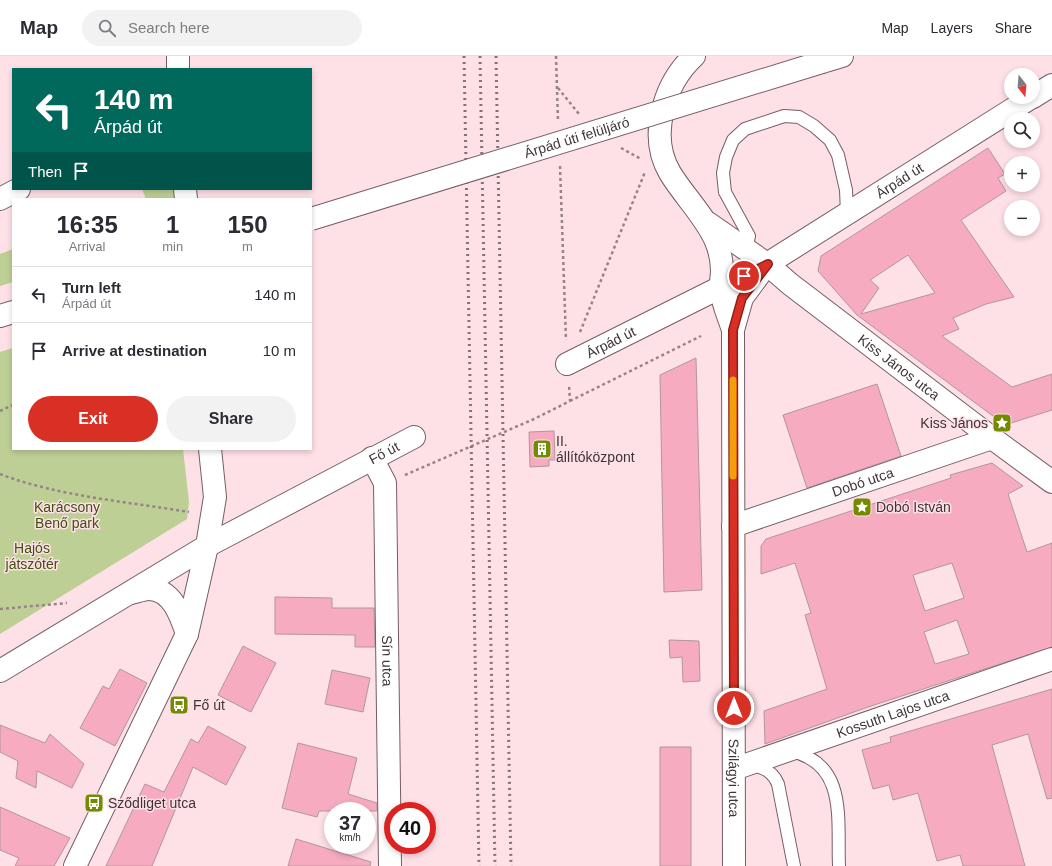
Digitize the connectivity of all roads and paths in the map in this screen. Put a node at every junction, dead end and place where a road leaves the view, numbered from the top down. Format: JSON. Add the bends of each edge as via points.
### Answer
{"nodes":[{"id":1,"x":178,"y":56,"type":"edge"},
{"id":2,"x":556,"y":56,"type":"edge"},
{"id":3,"x":694,"y":56,"type":"edge"},
{"id":4,"x":832,"y":59,"type":"edge"},
{"id":5,"x":178,"y":68,"type":"edge"},
{"id":6,"x":1052,"y":85,"type":"edge"},
{"id":7,"x":1040,"y":93,"type":"edge"},
{"id":8,"x":1022,"y":104,"type":"edge"},
{"id":9,"x":559,"y":128,"type":"dead end"},
{"id":10,"x":560,"y":159,"type":"dead end"},
{"id":11,"x":646,"y":170,"type":"dead end"},
{"id":12,"x":17,"y":190,"type":"edge"},
{"id":13,"x":0,"y":199,"type":"edge"},
{"id":14,"x":847,"y":213,"type":"junction"},
{"id":15,"x":312,"y":219,"type":"edge"},
{"id":16,"x":705,"y":221,"type":"junction"},
{"id":17,"x":746,"y":250,"type":"junction"},
{"id":18,"x":768,"y":264,"type":"junction"},
{"id":19,"x":720,"y":289,"type":"junction"},
{"id":20,"x":12,"y":312,"type":"edge"},
{"id":21,"x":0,"y":316,"type":"edge"},
{"id":22,"x":733,"y":330,"type":"junction"},
{"id":23,"x":701,"y":336,"type":"dead end"},
{"id":24,"x":567,"y":364,"type":"junction"},
{"id":25,"x":570,"y":401,"type":"junction"},
{"id":26,"x":12,"y":405,"type":"edge"},
{"id":27,"x":0,"y":411,"type":"edge"},
{"id":28,"x":414,"y":437,"type":"dead end"},
{"id":29,"x":992,"y":438,"type":"junction"},
{"id":30,"x":210,"y":450,"type":"edge"},
{"id":31,"x":372,"y":458,"type":"junction"},
{"id":32,"x":0,"y":474,"type":"edge"},
{"id":33,"x":400,"y":477,"type":"dead end"},
{"id":34,"x":1052,"y":482,"type":"edge"},
{"id":35,"x":194,"y":513,"type":"dead end"},
{"id":36,"x":733,"y":526,"type":"junction"},
{"id":37,"x":207,"y":546,"type":"junction"},
{"id":38,"x":126,"y":594,"type":"junction"},
{"id":39,"x":71,"y":603,"type":"dead end"},
{"id":40,"x":0,"y":609,"type":"edge"},
{"id":41,"x":187,"y":634,"type":"junction"},
{"id":42,"x":1052,"y":659,"type":"edge"},
{"id":43,"x":0,"y":671,"type":"edge"},
{"id":44,"x":789,"y":750,"type":"junction"},
{"id":45,"x":741,"y":766,"type":"junction"},
{"id":46,"x":75,"y":866,"type":"edge"},
{"id":47,"x":390,"y":866,"type":"edge"},
{"id":48,"x":734,"y":866,"type":"edge"},
{"id":49,"x":794,"y":866,"type":"edge"},
{"id":50,"x":839,"y":866,"type":"edge"}],
"edges":[{"from":1,"to":5,"type":"street"},
{"from":2,"to":9,"type":"path"},
{"from":3,"to":16,"type":"street","via":[[674,80],[660,124],[662,150],[672,176]]},
{"from":4,"to":15,"type":"street","name":"Árpád úti felüljáró","bridge":true},
{"from":6,"to":7,"type":"street","name":"Árpád út"},
{"from":8,"to":14,"type":"street","name":"Árpád út"},
{"from":10,"to":24,"type":"path"},
{"from":11,"to":24,"type":"path"},
{"from":12,"to":13,"type":"street"},
{"from":14,"to":17,"type":"lane","via":[[846,190],[838,155],[830,140],[814,126],[799,117],[784,116],[745,129],[733,140],[722,173],[725,192],[749,236]]},
{"from":14,"to":18,"type":"street","name":"Árpád út"},
{"from":16,"to":17,"type":"street"},
{"from":16,"to":19,"type":"street","via":[[720,254]]},
{"from":17,"to":18,"type":"street"},
{"from":18,"to":19,"type":"street","name":"Árpád út"},
{"from":18,"to":22,"type":"street","name":"Szilágyi utca","via":[[742,298]]},
{"from":18,"to":29,"type":"street","name":"Kiss János utca","via":[[790,284]]},
{"from":19,"to":22,"type":"street","name":"Szilágyi utca"},
{"from":19,"to":24,"type":"street","name":"Árpád út"},
{"from":20,"to":21,"type":"street"},
{"from":22,"to":36,"type":"street","name":"Szilágyi utca"},
{"from":23,"to":25,"type":"path"},
{"from":24,"to":25,"type":"path"},
{"from":25,"to":33,"type":"path"},
{"from":26,"to":27,"type":"path"},
{"from":28,"to":31,"type":"street","name":"Fő út"},
{"from":29,"to":34,"type":"street","name":"Kiss János utca"},
{"from":29,"to":36,"type":"street","name":"Dobó utca"},
{"from":30,"to":37,"type":"street","via":[[215,497]]},
{"from":31,"to":37,"type":"street","name":"Fő út"},
{"from":31,"to":47,"type":"street","name":"Sín utca","via":[[385,483]]},
{"from":32,"to":35,"type":"path","via":[[14,480],[51,488]]},
{"from":36,"to":45,"type":"street","name":"Szilágyi utca"},
{"from":37,"to":38,"type":"street","name":"Fő út"},
{"from":37,"to":41,"type":"street"},
{"from":38,"to":41,"type":"street","via":[[150,588],[166,594],[178,610]]},
{"from":38,"to":43,"type":"street","name":"Fő út"},
{"from":39,"to":40,"type":"path"},
{"from":41,"to":46,"type":"street"},
{"from":42,"to":44,"type":"street","name":"Kossuth Lajos utca"},
{"from":44,"to":45,"type":"street","name":"Kossuth Lajos utca"},
{"from":44,"to":50,"type":"lane","via":[[813,758],[831,779],[836,797]]},
{"from":45,"to":48,"type":"street","name":"Szilágyi utca"},
{"from":45,"to":49,"type":"lane","via":[[765,768],[775,777]]}]}
